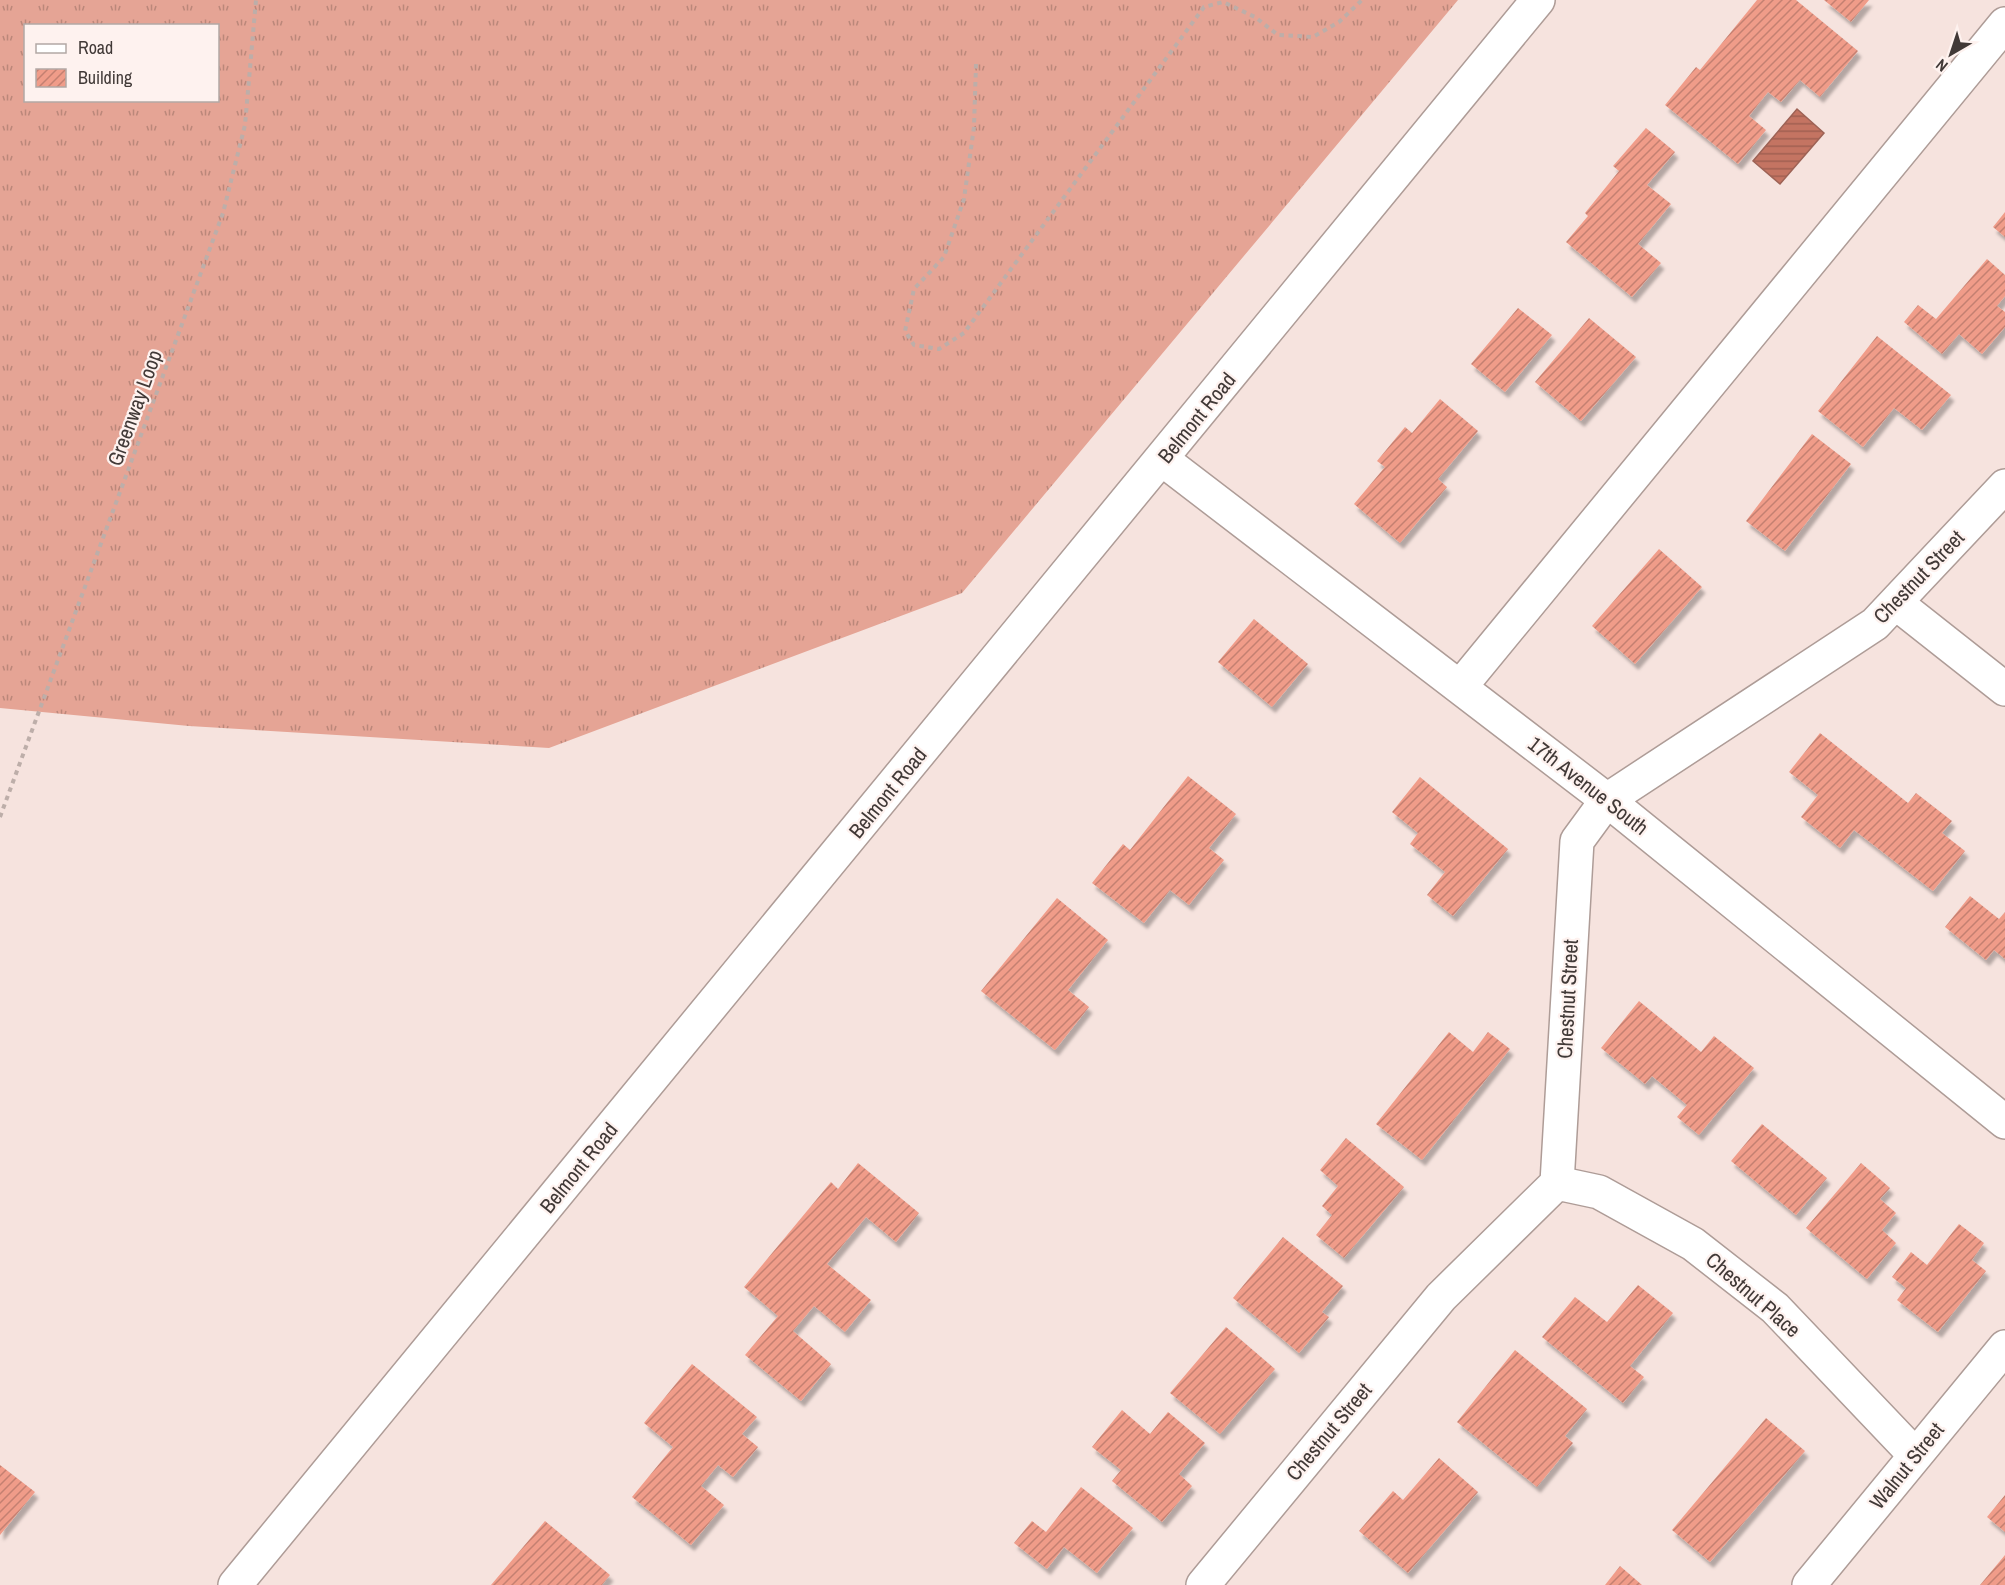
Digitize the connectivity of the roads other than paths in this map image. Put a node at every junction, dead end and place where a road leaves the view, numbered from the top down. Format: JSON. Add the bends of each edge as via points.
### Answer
{"nodes":[{"id":1,"x":1538,"y":0,"type":"edge"},
{"id":2,"x":2005,"y":24,"type":"edge"},
{"id":3,"x":1163,"y":460,"type":"junction"},
{"id":4,"x":2005,"y":486,"type":"edge"},
{"id":5,"x":1896,"y":603,"type":"junction"},
{"id":6,"x":1460,"y":687,"type":"junction"},
{"id":7,"x":2005,"y":689,"type":"edge"},
{"id":8,"x":1607,"y":800,"type":"junction"},
{"id":9,"x":2005,"y":1122,"type":"edge"},
{"id":10,"x":1557,"y":1183,"type":"junction"},
{"id":11,"x":2005,"y":1347,"type":"edge"},
{"id":12,"x":1915,"y":1455,"type":"junction"},
{"id":13,"x":235,"y":1585,"type":"edge"},
{"id":14,"x":1203,"y":1585,"type":"edge"},
{"id":15,"x":1809,"y":1585,"type":"edge"}],
"edges":[{"from":1,"to":3,"type":"street","name":"Belmont Road"},
{"from":2,"to":6,"type":"street"},
{"from":3,"to":6,"type":"street","name":"17th Avenue South"},
{"from":3,"to":13,"type":"street","name":"Belmont Road"},
{"from":4,"to":5,"type":"street","name":"Chestnut Street"},
{"from":5,"to":7,"type":"street"},
{"from":5,"to":8,"type":"street","name":"Chestnut Street","via":[[1875,624]]},
{"from":6,"to":8,"type":"street","name":"17th Avenue South"},
{"from":8,"to":9,"type":"street","name":"17th Avenue South"},
{"from":8,"to":10,"type":"street","name":"Chestnut Street","via":[[1577,841]]},
{"from":10,"to":12,"type":"street","name":"Chestnut Place","via":[[1599,1192],[1693,1244],[1774,1308]]},
{"from":10,"to":14,"type":"street","name":"Chestnut Street","via":[[1441,1297]]},
{"from":11,"to":12,"type":"street","name":"Walnut Street"},
{"from":12,"to":15,"type":"street","name":"Walnut Street"}]}
